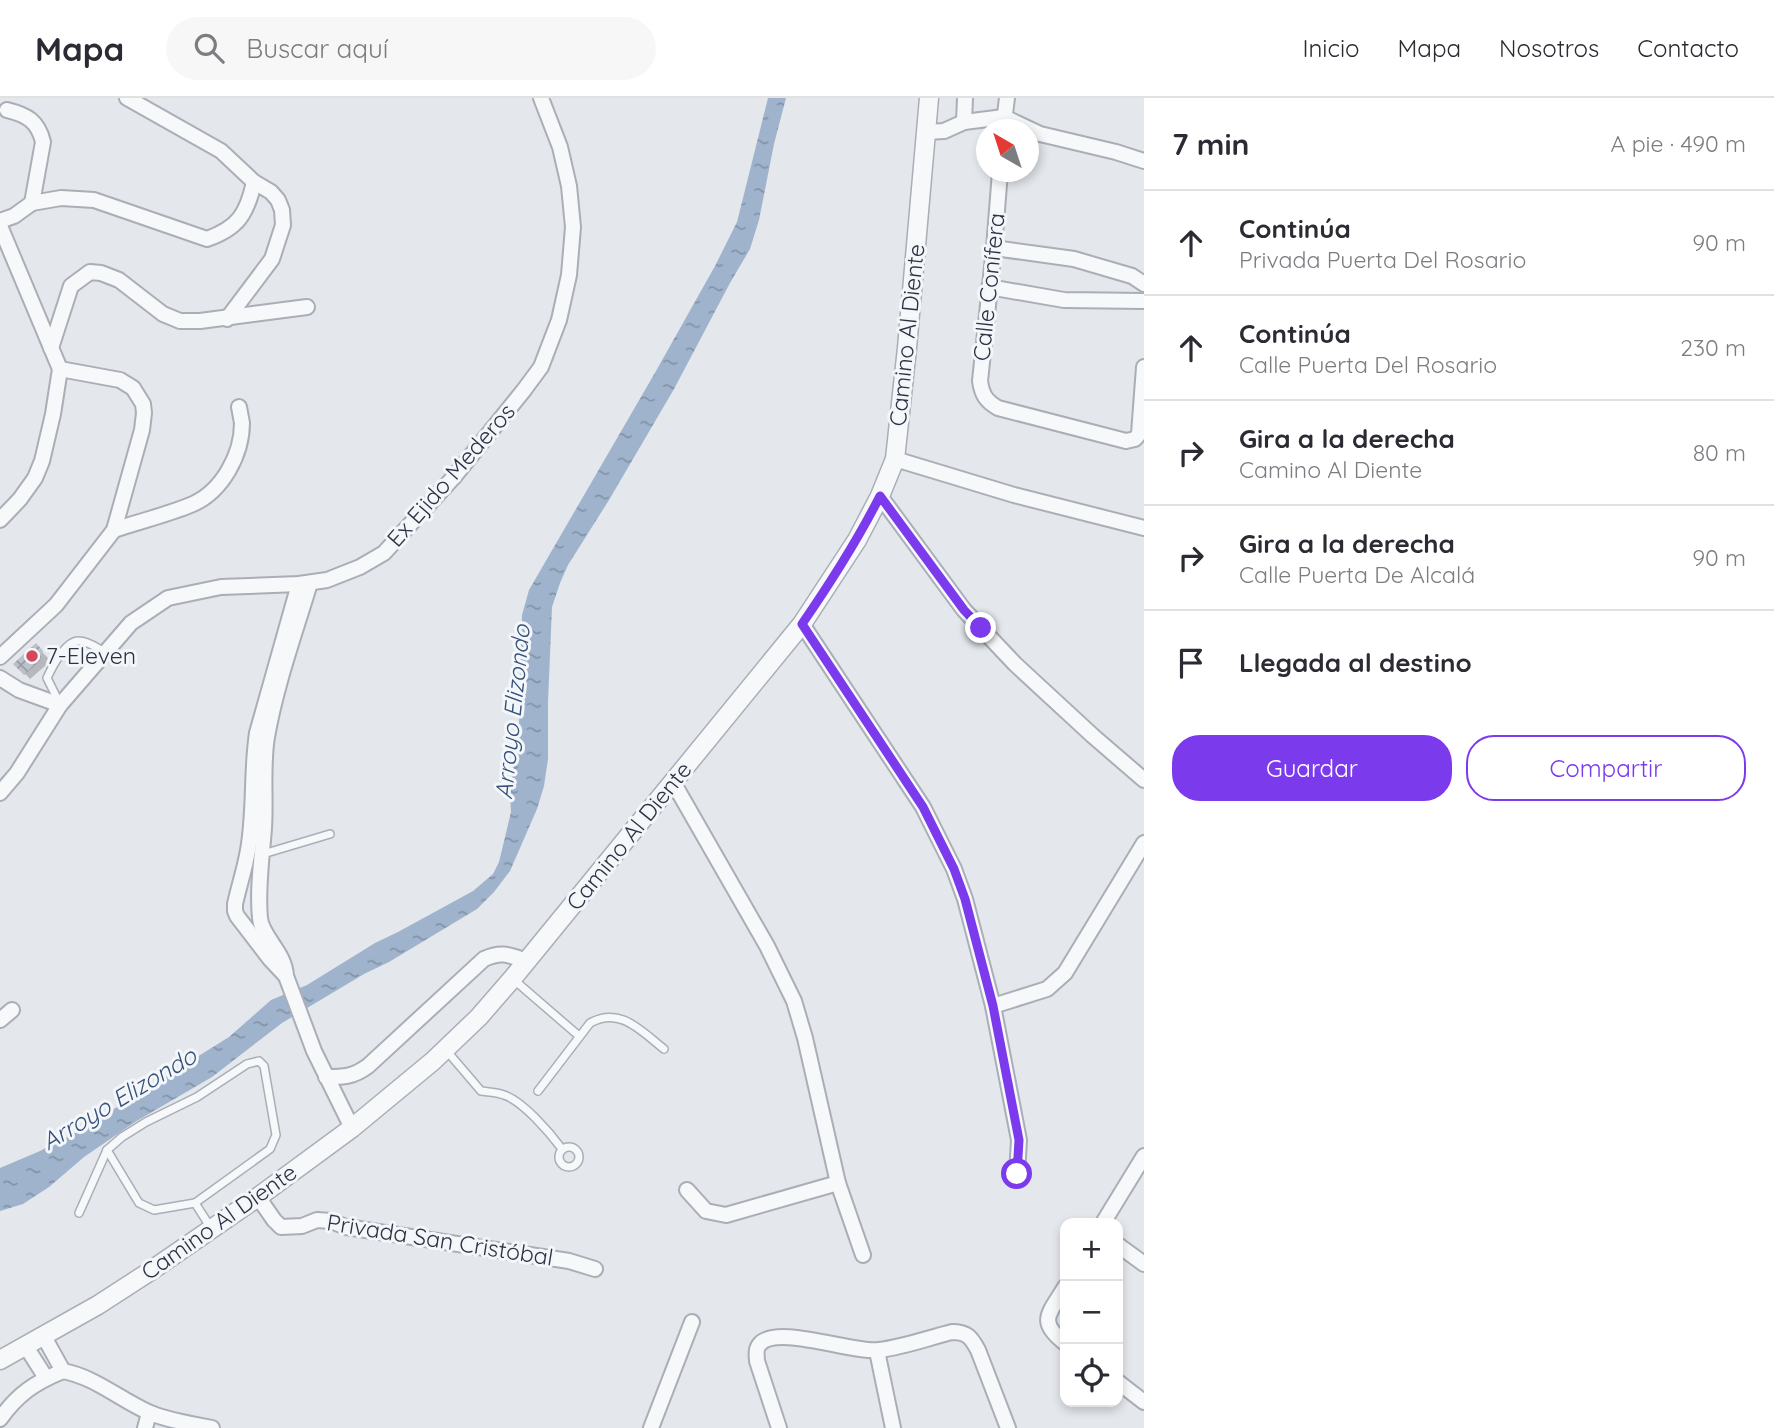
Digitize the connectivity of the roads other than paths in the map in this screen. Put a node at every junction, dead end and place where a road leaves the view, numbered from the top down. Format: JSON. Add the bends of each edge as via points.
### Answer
{"nodes":[{"id":1,"x":127,"y":98,"type":"edge"},
{"id":2,"x":541,"y":98,"type":"edge"},
{"id":3,"x":929,"y":98,"type":"edge"},
{"id":4,"x":965,"y":98,"type":"edge"},
{"id":5,"x":1007,"y":98,"type":"edge"},
{"id":6,"x":8,"y":110,"type":"dead end"},
{"id":7,"x":1004,"y":119,"type":"edge"},
{"id":8,"x":964,"y":122,"type":"junction"},
{"id":9,"x":976,"y":122,"type":"edge"},
{"id":10,"x":926,"y":132,"type":"junction"},
{"id":11,"x":1039,"y":134,"type":"edge"},
{"id":12,"x":1144,"y":161,"type":"edge"},
{"id":13,"x":254,"y":182,"type":"junction"},
{"id":14,"x":999,"y":182,"type":"edge"},
{"id":15,"x":32,"y":203,"type":"junction"},
{"id":16,"x":0,"y":223,"type":"edge"},
{"id":17,"x":994,"y":247,"type":"junction"},
{"id":18,"x":1144,"y":284,"type":"edge"},
{"id":19,"x":989,"y":287,"type":"junction"},
{"id":20,"x":1144,"y":301,"type":"edge"},
{"id":21,"x":307,"y":307,"type":"dead end"},
{"id":22,"x":227,"y":318,"type":"junction"},
{"id":23,"x":51,"y":348,"type":"junction"},
{"id":24,"x":1144,"y":367,"type":"edge"},
{"id":25,"x":60,"y":369,"type":"junction"},
{"id":26,"x":239,"y":407,"type":"dead end"},
{"id":27,"x":895,"y":459,"type":"junction"},
{"id":28,"x":880,"y":496,"type":"junction"},
{"id":29,"x":0,"y":520,"type":"edge"},
{"id":30,"x":1144,"y":528,"type":"edge"},
{"id":31,"x":114,"y":530,"type":"junction"},
{"id":32,"x":305,"y":583,"type":"junction"},
{"id":33,"x":802,"y":624,"type":"junction"},
{"id":34,"x":105,"y":652,"type":"junction"},
{"id":35,"x":0,"y":657,"type":"edge"},
{"id":36,"x":0,"y":678,"type":"edge"},
{"id":37,"x":60,"y":705,"type":"junction"},
{"id":38,"x":1144,"y":780,"type":"edge"},
{"id":39,"x":673,"y":782,"type":"junction"},
{"id":40,"x":0,"y":793,"type":"edge"},
{"id":41,"x":330,"y":834,"type":"dead end"},
{"id":42,"x":1144,"y":844,"type":"edge"},
{"id":43,"x":255,"y":852,"type":"junction"},
{"id":44,"x":239,"y":886,"type":"junction"},
{"id":45,"x":260,"y":892,"type":"junction"},
{"id":46,"x":253,"y":925,"type":"junction"},
{"id":47,"x":527,"y":961,"type":"junction"},
{"id":48,"x":512,"y":979,"type":"junction"},
{"id":49,"x":993,"y":1006,"type":"junction"},
{"id":50,"x":12,"y":1010,"type":"dead end"},
{"id":51,"x":0,"y":1020,"type":"edge"},
{"id":52,"x":579,"y":1036,"type":"junction"},
{"id":53,"x":446,"y":1049,"type":"junction"},
{"id":54,"x":664,"y":1049,"type":"dead end"},
{"id":55,"x":326,"y":1077,"type":"junction"},
{"id":56,"x":538,"y":1091,"type":"dead end"},
{"id":57,"x":352,"y":1128,"type":"junction"},
{"id":58,"x":562,"y":1149,"type":"dead end"},
{"id":59,"x":107,"y":1150,"type":"junction"},
{"id":60,"x":1144,"y":1156,"type":"edge"},
{"id":61,"x":1017,"y":1174,"type":"dead end"},
{"id":62,"x":838,"y":1183,"type":"junction"},
{"id":63,"x":687,"y":1190,"type":"dead end"},
{"id":64,"x":258,"y":1197,"type":"junction"},
{"id":65,"x":195,"y":1203,"type":"junction"},
{"id":66,"x":79,"y":1213,"type":"dead end"},
{"id":67,"x":1106,"y":1218,"type":"edge"},
{"id":68,"x":212,"y":1229,"type":"junction"},
{"id":69,"x":1123,"y":1249,"type":"edge"},
{"id":70,"x":863,"y":1255,"type":"dead end"},
{"id":71,"x":1144,"y":1264,"type":"edge"},
{"id":72,"x":594,"y":1269,"type":"dead end"},
{"id":73,"x":1060,"y":1296,"type":"edge"},
{"id":74,"x":692,"y":1322,"type":"dead end"},
{"id":75,"x":43,"y":1335,"type":"junction"},
{"id":76,"x":1060,"y":1339,"type":"edge"},
{"id":77,"x":25,"y":1345,"type":"junction"},
{"id":78,"x":877,"y":1351,"type":"junction"},
{"id":79,"x":0,"y":1360,"type":"edge"},
{"id":80,"x":63,"y":1371,"type":"junction"},
{"id":81,"x":46,"y":1378,"type":"junction"},
{"id":82,"x":1123,"y":1386,"type":"edge"},
{"id":83,"x":1144,"y":1402,"type":"edge"},
{"id":84,"x":660,"y":1407,"type":"junction"},
{"id":85,"x":149,"y":1413,"type":"junction"},
{"id":86,"x":0,"y":1419,"type":"edge"},
{"id":87,"x":145,"y":1428,"type":"edge"},
{"id":88,"x":212,"y":1428,"type":"edge"},
{"id":89,"x":651,"y":1428,"type":"edge"},
{"id":90,"x":665,"y":1428,"type":"edge"},
{"id":91,"x":779,"y":1428,"type":"edge"},
{"id":92,"x":892,"y":1428,"type":"edge"},
{"id":93,"x":1008,"y":1428,"type":"edge"}],
"edges":[{"from":1,"to":13,"type":"street","via":[[220,151]]},
{"from":2,"to":32,"type":"street","name":"Ex Ejido Mederos","via":[[560,147],[573,227],[559,320],[541,367],[453,478],[384,553],[327,580]]},
{"from":3,"to":10,"type":"street","name":"Camino Al Diente"},
{"from":4,"to":8,"type":"street"},
{"from":5,"to":7,"type":"street"},
{"from":6,"to":15,"type":"street","via":[[31,119],[41,134]]},
{"from":8,"to":9,"type":"street"},
{"from":8,"to":10,"type":"street","via":[[944,131]]},
{"from":10,"to":27,"type":"street","name":"Camino Al Diente"},
{"from":11,"to":12,"type":"street"},
{"from":13,"to":15,"type":"street","via":[[250,202],[234,226],[207,239],[94,200],[61,198]]},
{"from":13,"to":22,"type":"street","via":[[278,200],[283,225],[272,259]]},
{"from":14,"to":17,"type":"street","name":"Calle Conífera"},
{"from":15,"to":16,"type":"street"},
{"from":16,"to":23,"type":"street"},
{"from":17,"to":18,"type":"street","via":[[1074,259]]},
{"from":17,"to":19,"type":"street","name":"Calle Conífera"},
{"from":19,"to":20,"type":"street","via":[[1064,300]]},
{"from":19,"to":24,"type":"street","name":"Calle Conífera","via":[[980,381],[987,402],[998,408],[1126,441],[1135,439]]},
{"from":21,"to":22,"type":"street"},
{"from":22,"to":23,"type":"street","via":[[180,321],[163,314],[119,280],[90,272],[71,286]]},
{"from":23,"to":25,"type":"street"},
{"from":25,"to":29,"type":"street","via":[[42,461],[20,499]]},
{"from":25,"to":31,"type":"street","via":[[120,380],[134,388],[143,404],[142,430]]},
{"from":26,"to":31,"type":"street","via":[[240,441],[223,479],[211,492],[195,503]]},
{"from":27,"to":28,"type":"street","name":"Camino Al Diente"},
{"from":27,"to":30,"type":"street"},
{"from":28,"to":33,"type":"street","name":"Camino Al Diente"},
{"from":28,"to":38,"type":"street","via":[[964,610],[1015,664]]},
{"from":31,"to":35,"type":"street","via":[[56,605]]},
{"from":32,"to":34,"type":"street","name":"Ex Ejido Mederos","via":[[220,587],[168,598],[131,623]]},
{"from":32,"to":43,"type":"street","via":[[270,702],[265,820]]},
{"from":33,"to":39,"type":"street","name":"Camino Al Diente"},
{"from":33,"to":49,"type":"street","via":[[941,841],[965,899]]},
{"from":34,"to":37,"type":"street","name":"Ex Ejido Mederos"},
{"from":34,"to":37,"type":"lane","via":[[82,640],[67,646],[47,677]]},
{"from":36,"to":37,"type":"street"},
{"from":37,"to":40,"type":"street","name":"Ex Ejido Mederos"},
{"from":39,"to":47,"type":"street","name":"Camino Al Diente"},
{"from":39,"to":62,"type":"street","via":[[794,1001]]},
{"from":41,"to":43,"type":"lane"},
{"from":42,"to":49,"type":"street","via":[[1065,973],[1047,989]]},
{"from":43,"to":44,"type":"street"},
{"from":43,"to":45,"type":"street"},
{"from":44,"to":45,"type":"street"},
{"from":44,"to":46,"type":"street","via":[[235,911]]},
{"from":45,"to":46,"type":"street"},
{"from":46,"to":55,"type":"street","via":[[284,963]]},
{"from":47,"to":48,"type":"street","name":"Camino Al Diente"},
{"from":47,"to":55,"type":"street","via":[[505,953],[484,959],[368,1066],[344,1077]]},
{"from":48,"to":52,"type":"lane"},
{"from":48,"to":53,"type":"street","name":"Camino Al Diente"},
{"from":49,"to":61,"type":"street","via":[[1019,1140]]},
{"from":50,"to":51,"type":"street"},
{"from":52,"to":54,"type":"lane","via":[[599,1017],[611,1016]]},
{"from":52,"to":56,"type":"lane"},
{"from":53,"to":57,"type":"street","name":"Camino Al Diente"},
{"from":53,"to":58,"type":"lane","via":[[481,1091],[512,1099]]},
{"from":55,"to":57,"type":"street"},
{"from":57,"to":64,"type":"street","name":"Camino Al Diente"},
{"from":59,"to":65,"type":"lane","via":[[139,1203],[154,1210]]},
{"from":59,"to":65,"type":"lane","via":[[146,1122],[260,1061],[276,1135],[270,1149]]},
{"from":59,"to":66,"type":"lane"},
{"from":60,"to":67,"type":"street"},
{"from":62,"to":63,"type":"street","via":[[726,1216],[706,1211]]},
{"from":62,"to":70,"type":"street"},
{"from":64,"to":68,"type":"street","name":"Camino Al Diente"},
{"from":64,"to":72,"type":"street","name":"Privada San Cristóbal","via":[[281,1227],[331,1221]]},
{"from":65,"to":68,"type":"lane"},
{"from":68,"to":75,"type":"street","name":"Camino Al Diente","via":[[98,1305]]},
{"from":69,"to":71,"type":"street"},
{"from":73,"to":76,"type":"street","via":[[1047,1323]]},
{"from":74,"to":84,"type":"street"},
{"from":75,"to":77,"type":"street","name":"Camino Al Diente"},
{"from":75,"to":80,"type":"street"},
{"from":77,"to":79,"type":"street","name":"Camino Al Diente"},
{"from":77,"to":81,"type":"street"},
{"from":78,"to":91,"type":"street","via":[[775,1337],[759,1345],[757,1361]]},
{"from":78,"to":92,"type":"street"},
{"from":78,"to":93,"type":"street","via":[[962,1332],[978,1350]]},
{"from":80,"to":81,"type":"street"},
{"from":80,"to":85,"type":"street","via":[[88,1378]]},
{"from":81,"to":86,"type":"street","via":[[26,1390]]},
{"from":82,"to":83,"type":"street"},
{"from":84,"to":89,"type":"street"},
{"from":84,"to":90,"type":"street"},
{"from":85,"to":87,"type":"street"},
{"from":85,"to":88,"type":"street"}]}
